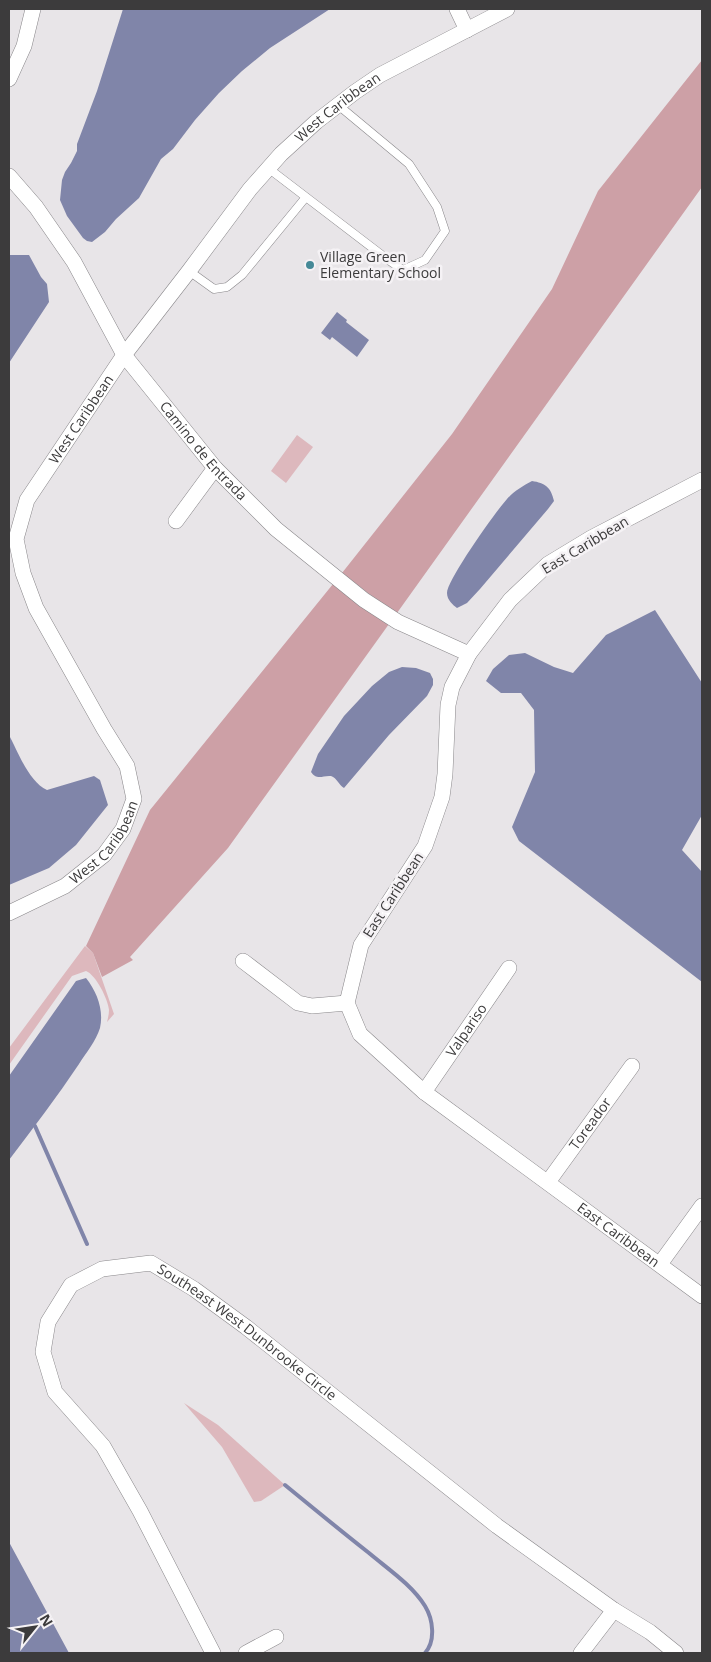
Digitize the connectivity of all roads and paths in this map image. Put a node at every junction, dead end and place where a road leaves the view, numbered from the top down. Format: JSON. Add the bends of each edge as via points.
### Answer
{"nodes":[{"id":1,"x":33,"y":9,"type":"edge"},
{"id":2,"x":456,"y":9,"type":"edge"},
{"id":3,"x":507,"y":9,"type":"edge"},
{"id":4,"x":468,"y":30,"type":"junction"},
{"id":5,"x":9,"y":79,"type":"edge"},
{"id":6,"x":338,"y":105,"type":"junction"},
{"id":7,"x":268,"y":168,"type":"junction"},
{"id":8,"x":9,"y":176,"type":"edge"},
{"id":9,"x":306,"y":197,"type":"junction"},
{"id":10,"x":189,"y":271,"type":"junction"},
{"id":11,"x":124,"y":355,"type":"junction"},
{"id":12,"x":216,"y":468,"type":"junction"},
{"id":13,"x":702,"y":480,"type":"edge"},
{"id":14,"x":176,"y":520,"type":"dead end"},
{"id":15,"x":469,"y":654,"type":"junction"},
{"id":16,"x":9,"y":914,"type":"edge"},
{"id":17,"x":243,"y":960,"type":"dead end"},
{"id":18,"x":509,"y":968,"type":"dead end"},
{"id":19,"x":347,"y":1004,"type":"junction"},
{"id":20,"x":632,"y":1066,"type":"dead end"},
{"id":21,"x":424,"y":1092,"type":"junction"},
{"id":22,"x":548,"y":1182,"type":"junction"},
{"id":23,"x":702,"y":1206,"type":"edge"},
{"id":24,"x":660,"y":1264,"type":"junction"},
{"id":25,"x":702,"y":1296,"type":"edge"},
{"id":26,"x":614,"y":1610,"type":"junction"},
{"id":27,"x":276,"y":1637,"type":"dead end"},
{"id":28,"x":213,"y":1653,"type":"edge"},
{"id":29,"x":246,"y":1653,"type":"edge"},
{"id":30,"x":581,"y":1653,"type":"edge"},
{"id":31,"x":676,"y":1653,"type":"edge"}],
"edges":[{"from":1,"to":5,"type":"street","via":[[24,46]]},
{"from":2,"to":4,"type":"street"},
{"from":3,"to":4,"type":"street","name":"West Caribbean"},
{"from":4,"to":6,"type":"street","name":"West Caribbean","via":[[380,76]]},
{"from":6,"to":7,"type":"street","name":"West Caribbean","via":[[298,137]]},
{"from":6,"to":9,"type":"lane","via":[[410,164],[437,208],[445,231],[425,260],[403,270]]},
{"from":7,"to":9,"type":"lane"},
{"from":7,"to":10,"type":"street","name":"West Caribbean"},
{"from":8,"to":11,"type":"street","name":"Camino de Entrada","via":[[74,262]]},
{"from":9,"to":10,"type":"lane","via":[[242,275],[227,287],[214,289]]},
{"from":10,"to":11,"type":"street","name":"West Caribbean"},
{"from":11,"to":12,"type":"street","name":"Camino de Entrada"},
{"from":11,"to":16,"type":"street","name":"West Caribbean","via":[[27,500],[16,539],[23,573],[36,608],[127,766],[134,799],[123,829],[104,855],[64,886]]},
{"from":12,"to":14,"type":"street"},
{"from":12,"to":15,"type":"street","name":"Camino de Entrada","via":[[276,529],[364,600],[398,622]]},
{"from":13,"to":15,"type":"street","name":"East Caribbean","via":[[548,564],[510,600]]},
{"from":15,"to":19,"type":"street","name":"East Caribbean","via":[[452,687],[442,797],[425,846],[361,945]]},
{"from":17,"to":19,"type":"street","via":[[298,1003],[312,1006]]},
{"from":18,"to":21,"type":"street","name":"Valpariso"},
{"from":19,"to":21,"type":"street","name":"East Caribbean","via":[[360,1034]]},
{"from":20,"to":22,"type":"street","name":"Toreador"},
{"from":21,"to":22,"type":"street","name":"East Caribbean"},
{"from":22,"to":24,"type":"street","name":"East Caribbean"},
{"from":23,"to":24,"type":"street"},
{"from":24,"to":25,"type":"street","name":"East Caribbean"},
{"from":26,"to":28,"type":"street","name":"Southeast West Dunbrooke Circle","via":[[497,1526],[194,1289],[151,1263],[102,1269],[71,1285],[48,1322],[43,1352],[55,1392],[103,1446]]},
{"from":26,"to":30,"type":"street"},
{"from":26,"to":31,"type":"street","name":"Southeast West Dunbrooke Circle"},
{"from":27,"to":29,"type":"street"}]}
